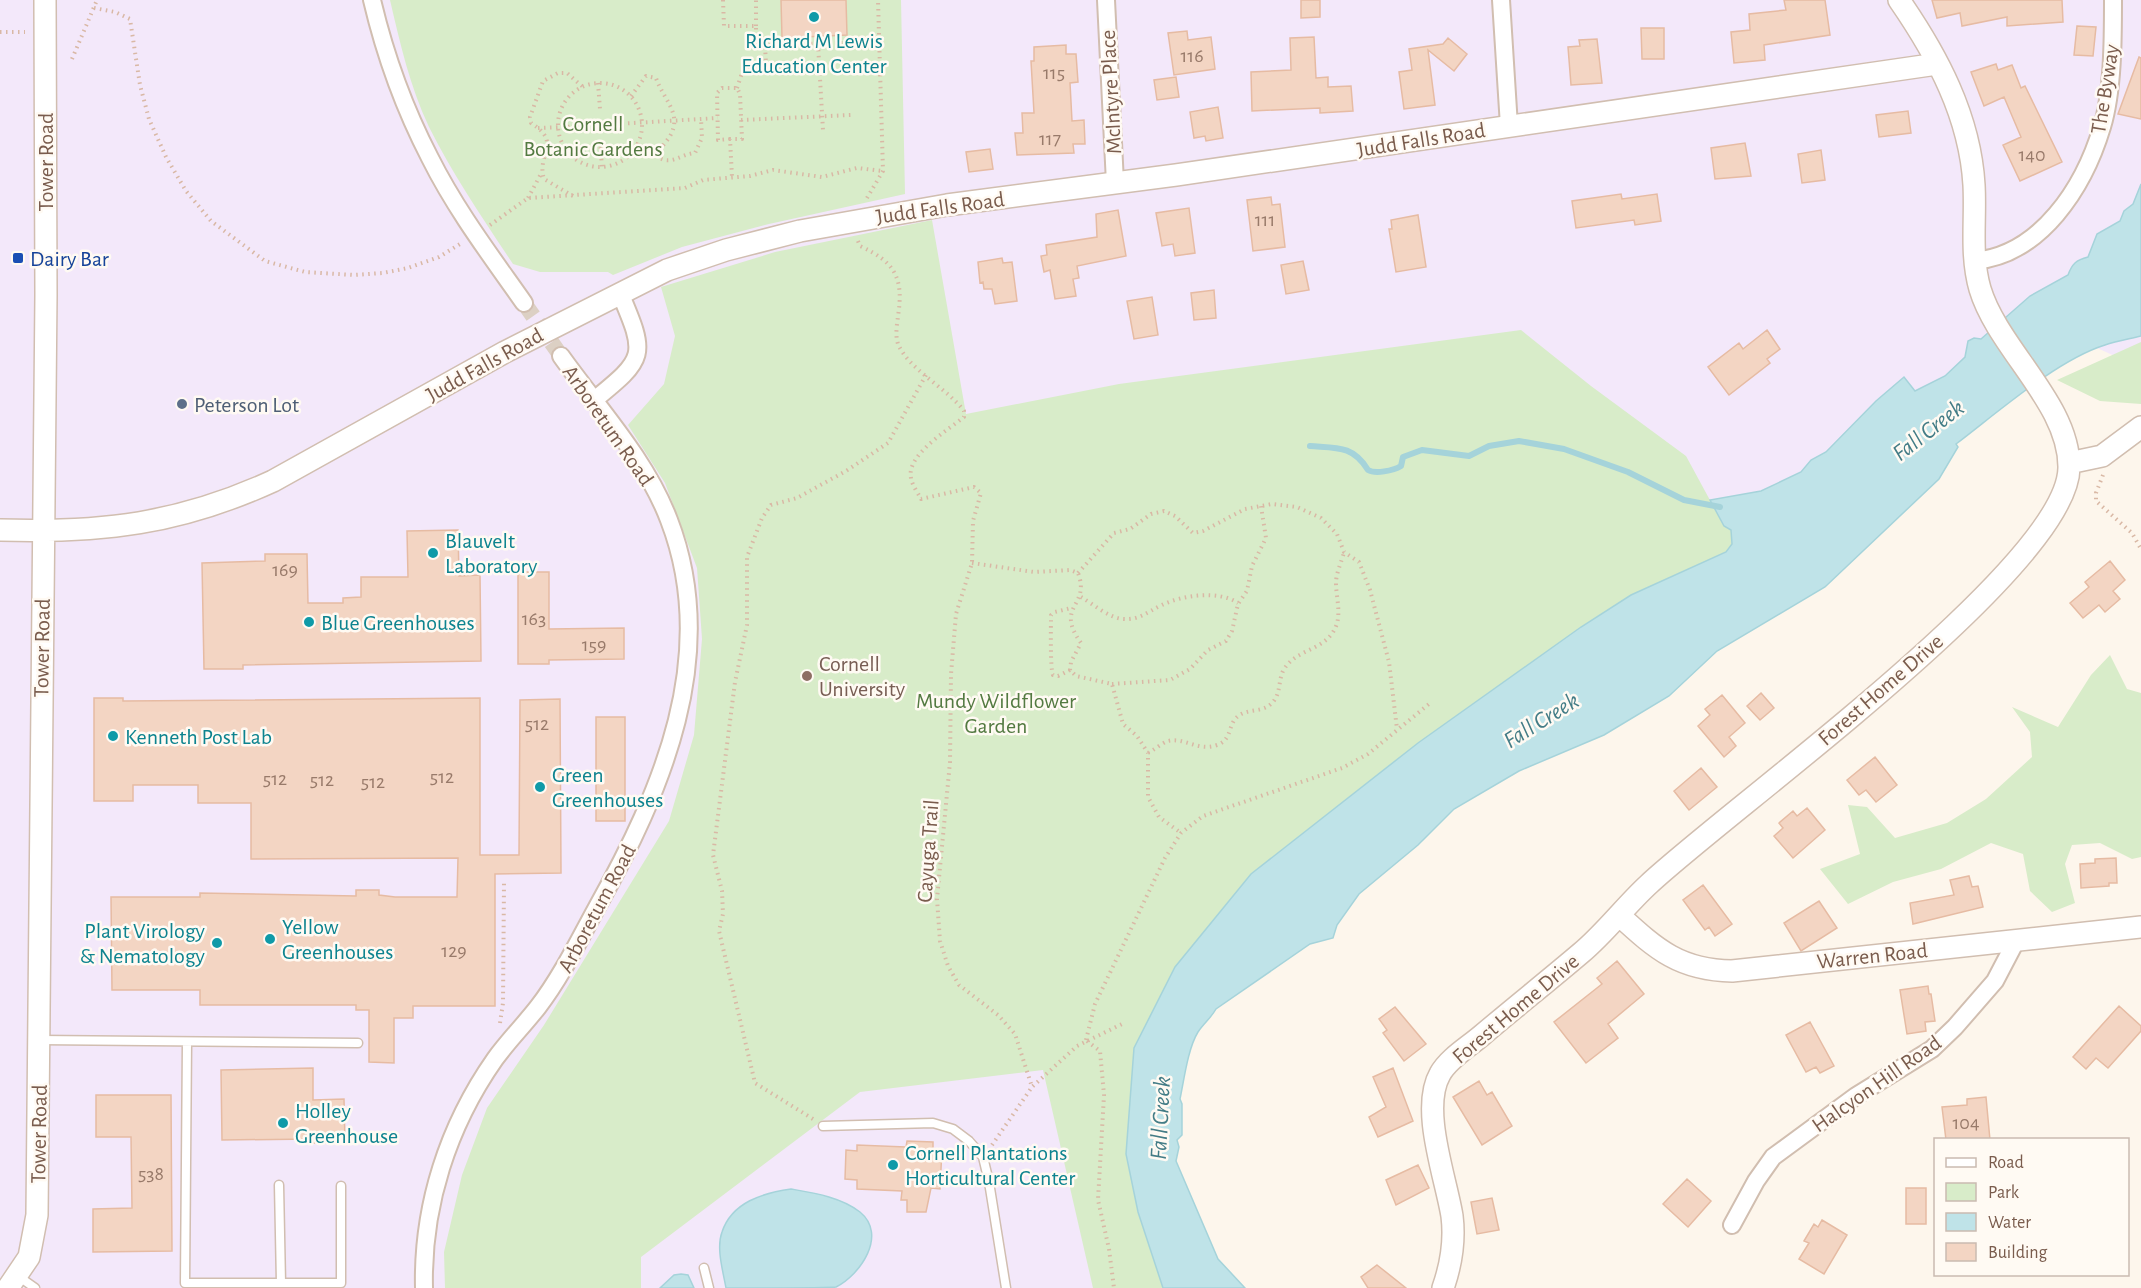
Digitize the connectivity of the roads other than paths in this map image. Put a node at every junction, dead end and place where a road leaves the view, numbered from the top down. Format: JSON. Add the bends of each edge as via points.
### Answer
{"nodes":[{"id":1,"x":45,"y":0,"type":"edge"},
{"id":2,"x":372,"y":0,"type":"edge"},
{"id":3,"x":1106,"y":0,"type":"edge"},
{"id":4,"x":1501,"y":0,"type":"edge"},
{"id":5,"x":1899,"y":0,"type":"edge"},
{"id":6,"x":2113,"y":0,"type":"edge"},
{"id":7,"x":1937,"y":64,"type":"junction"},
{"id":8,"x":1509,"y":126,"type":"junction"},
{"id":9,"x":1115,"y":183,"type":"junction"},
{"id":10,"x":1974,"y":261,"type":"junction"},
{"id":11,"x":620,"y":293,"type":"junction"},
{"id":12,"x":524,"y":303,"type":"tunnel mouth"},
{"id":13,"x":561,"y":356,"type":"tunnel mouth"},
{"id":14,"x":593,"y":401,"type":"junction"},
{"id":15,"x":2141,"y":427,"type":"edge"},
{"id":16,"x":2069,"y":463,"type":"junction"},
{"id":17,"x":0,"y":530,"type":"edge"},
{"id":18,"x":43,"y":531,"type":"junction"},
{"id":19,"x":1620,"y":916,"type":"junction"},
{"id":20,"x":2141,"y":927,"type":"edge"},
{"id":21,"x":2017,"y":939,"type":"junction"},
{"id":22,"x":39,"y":1040,"type":"junction"},
{"id":23,"x":187,"y":1042,"type":"junction"},
{"id":24,"x":358,"y":1043,"type":"dead end"},
{"id":25,"x":824,"y":1126,"type":"road end"},
{"id":26,"x":279,"y":1185,"type":"dead end"},
{"id":27,"x":341,"y":1186,"type":"dead end"},
{"id":28,"x":1732,"y":1225,"type":"dead end"},
{"id":29,"x":704,"y":1268,"type":"dead end"},
{"id":30,"x":281,"y":1283,"type":"junction"},
{"id":31,"x":21,"y":1284,"type":"edge"},
{"id":32,"x":424,"y":1288,"type":"edge"},
{"id":33,"x":709,"y":1288,"type":"edge"},
{"id":34,"x":1006,"y":1288,"type":"edge"},
{"id":35,"x":1443,"y":1288,"type":"edge"}],
"edges":[{"from":1,"to":18,"type":"street","name":"Tower Road"},
{"from":2,"to":12,"type":"street","via":[[400,95],[430,159]]},
{"from":3,"to":9,"type":"street","name":"McIntyre Place"},
{"from":4,"to":8,"type":"street"},
{"from":5,"to":7,"type":"street","name":"Forest Home Drive"},
{"from":6,"to":10,"type":"street","name":"The Byway","via":[[2113,45],[2102,126],[2071,195],[2050,223],[2028,241],[2005,254]]},
{"from":7,"to":8,"type":"street","name":"Judd Falls Road"},
{"from":7,"to":10,"type":"street","name":"Forest Home Drive","via":[[1957,100],[1969,143],[1975,206]]},
{"from":8,"to":9,"type":"street","name":"Judd Falls Road"},
{"from":9,"to":11,"type":"street","name":"Judd Falls Road","via":[[946,205],[800,231],[726,250],[668,270]]},
{"from":10,"to":16,"type":"street","name":"Forest Home Drive","via":[[1990,314],[2048,406]]},
{"from":11,"to":14,"type":"street","via":[[638,335],[638,349],[626,374]]},
{"from":11,"to":18,"type":"street","name":"Judd Falls Road","via":[[238,497],[142,524]]},
{"from":13,"to":14,"type":"street","name":"Arboretum Road"},
{"from":14,"to":32,"type":"street","name":"Arboretum Road","via":[[652,484],[678,547],[689,604],[680,708],[668,758],[624,860],[559,977],[495,1059],[451,1136],[430,1209]]},
{"from":15,"to":16,"type":"street","via":[[2102,456]]},
{"from":16,"to":19,"type":"street","name":"Forest Home Drive","via":[[2068,483],[2047,521],[1984,597],[1927,650],[1647,885]]},
{"from":17,"to":18,"type":"street","name":"Judd Falls Road"},
{"from":18,"to":22,"type":"street","name":"Tower Road"},
{"from":19,"to":21,"type":"street","name":"Warren Road","via":[[1666,956],[1713,971]]},
{"from":19,"to":35,"type":"street","name":"Forest Home Drive","via":[[1440,1072],[1431,1107],[1453,1243]]},
{"from":20,"to":21,"type":"street","name":"Warren Road"},
{"from":21,"to":28,"type":"street","name":"Halcyon Hill Road","via":[[1995,981],[1932,1049],[1856,1096],[1773,1157]]},
{"from":22,"to":23,"type":"lane"},
{"from":22,"to":31,"type":"street","name":"Tower Road","via":[[35,1233]]},
{"from":23,"to":24,"type":"lane"},
{"from":23,"to":30,"type":"lane","via":[[185,1283]]},
{"from":25,"to":34,"type":"lane","via":[[933,1123],[969,1140],[983,1157]]},
{"from":26,"to":30,"type":"lane"},
{"from":27,"to":30,"type":"lane","via":[[341,1283]]},
{"from":29,"to":33,"type":"lane"}]}
